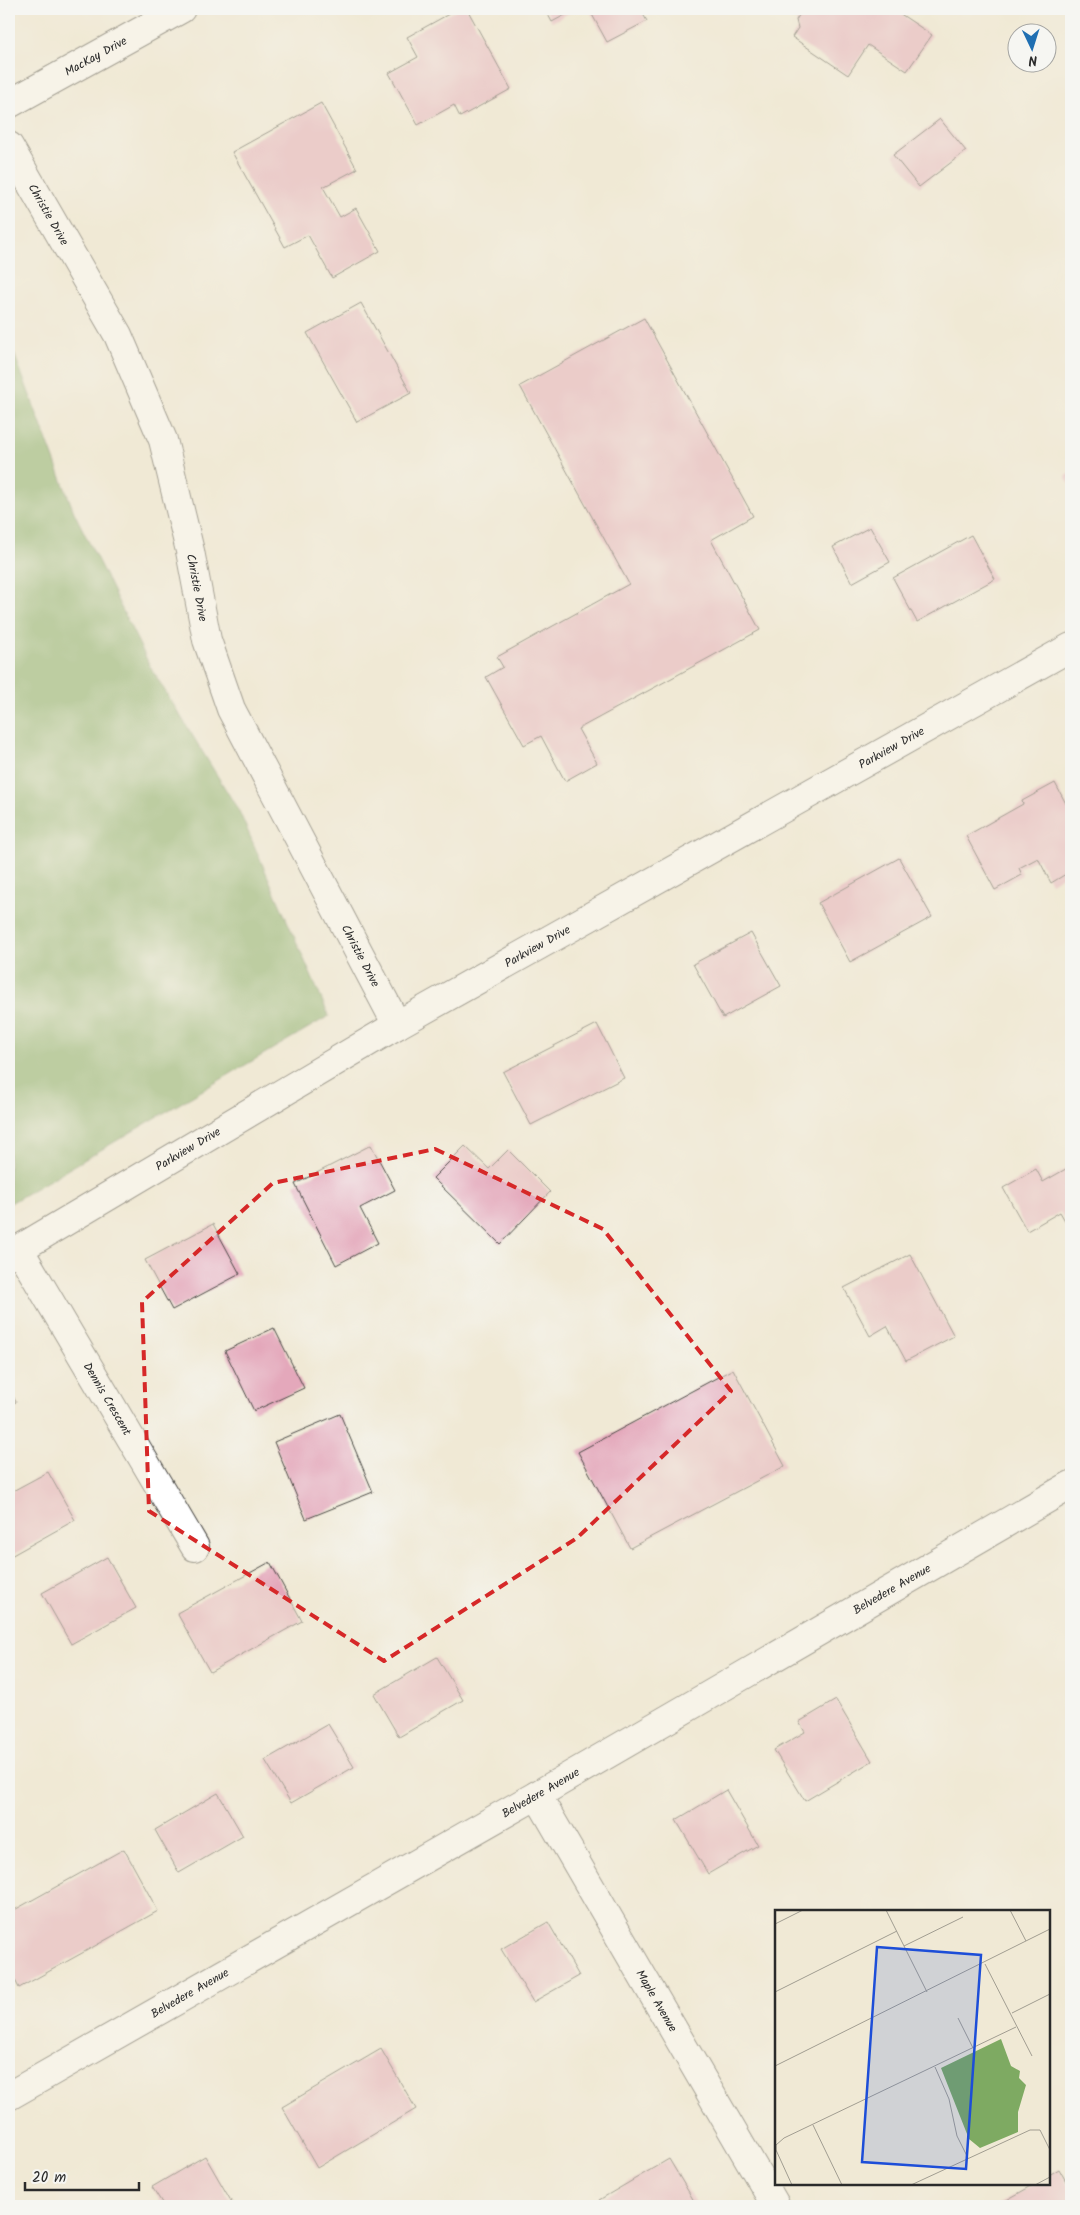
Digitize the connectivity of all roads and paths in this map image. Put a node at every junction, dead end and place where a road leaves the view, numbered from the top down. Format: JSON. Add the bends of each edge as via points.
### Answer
{"nodes":[{"id":1,"x":181,"y":9,"type":"edge"},
{"id":2,"x":9,"y":104,"type":"edge"},
{"id":3,"x":9,"y":146,"type":"edge"},
{"id":4,"x":1071,"y":646,"type":"edge"},
{"id":5,"x":396,"y":1025,"type":"junction"},
{"id":6,"x":14,"y":1252,"type":"edge"},
{"id":7,"x":1071,"y":1485,"type":"edge"},
{"id":8,"x":195,"y":1547,"type":"dead end"},
{"id":9,"x":537,"y":1795,"type":"junction"},
{"id":10,"x":9,"y":2096,"type":"edge"},
{"id":11,"x":776,"y":2206,"type":"edge"}],
"edges":[{"from":1,"to":2,"type":"street","name":"MacKay Drive"},
{"from":3,"to":5,"type":"street","name":"Christie Drive","via":[[118,335],[163,440],[190,551],[207,640],[231,709]]},
{"from":4,"to":5,"type":"street","name":"Parkview Drive"},
{"from":5,"to":6,"type":"street","name":"Parkview Drive"},
{"from":6,"to":8,"type":"street","name":"Dennis Crescent"},
{"from":7,"to":9,"type":"street","name":"Belvedere Avenue"},
{"from":9,"to":10,"type":"street","name":"Belvedere Avenue"},
{"from":9,"to":11,"type":"street","name":"Maple Avenue"}]}
